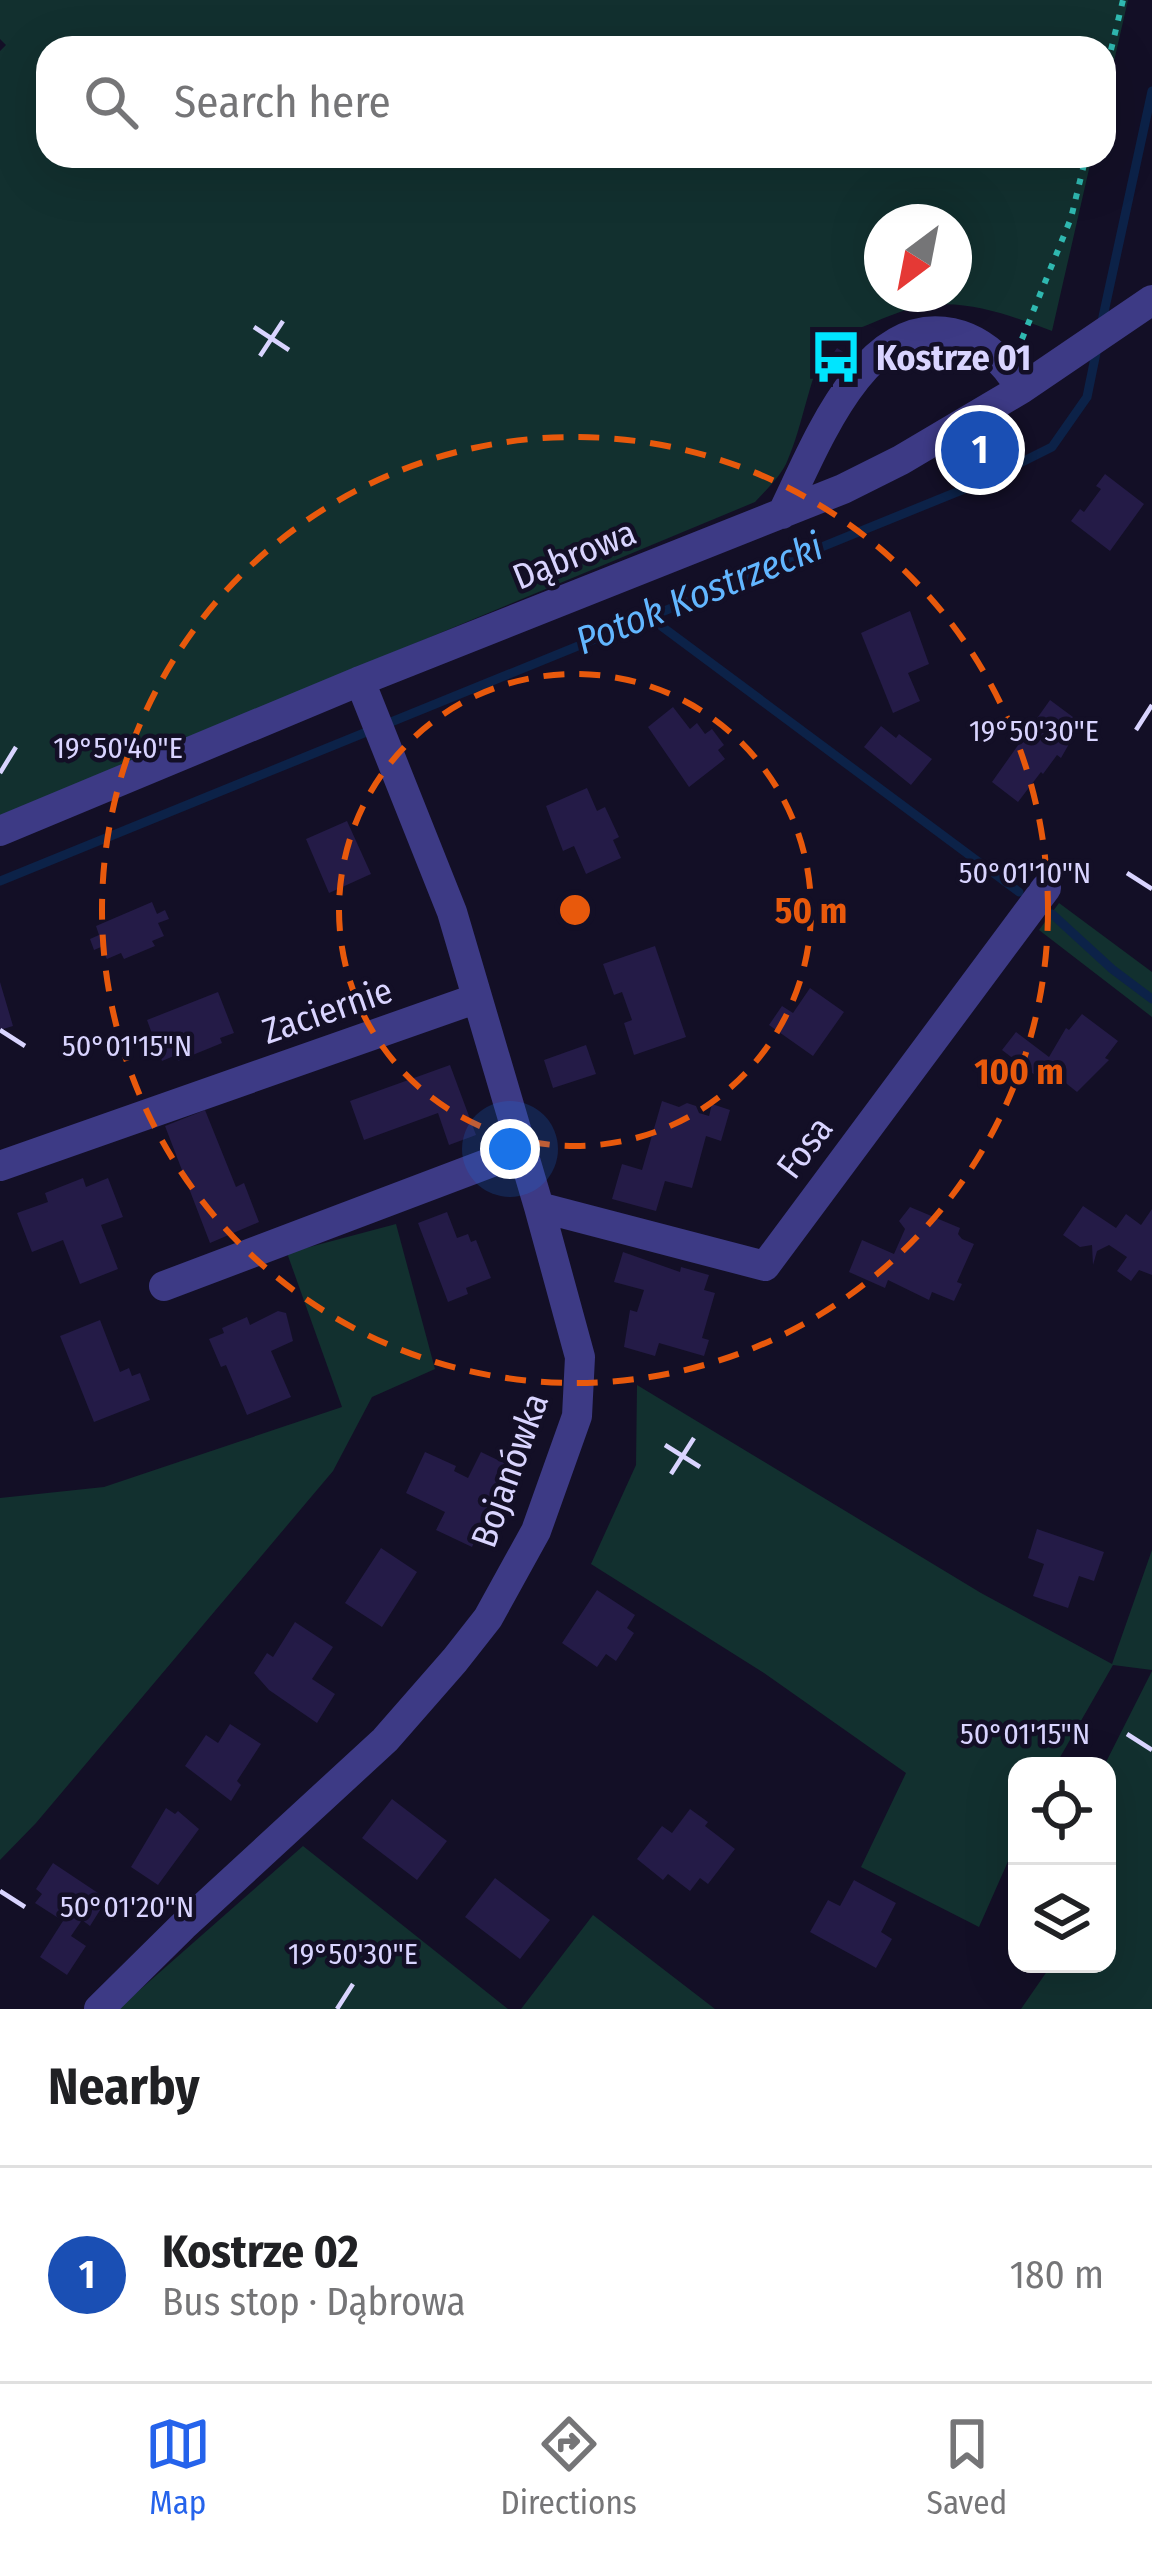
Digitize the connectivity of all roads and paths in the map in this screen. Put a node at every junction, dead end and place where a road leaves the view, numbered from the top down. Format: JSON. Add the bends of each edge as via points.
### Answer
{"nodes":[{"id":1,"x":1123,"y":0,"type":"edge"},
{"id":2,"x":1114,"y":36,"type":"edge"},
{"id":3,"x":1082,"y":168,"type":"edge"},
{"id":4,"x":1152,"y":300,"type":"edge"},
{"id":5,"x":1015,"y":380,"type":"junction"},
{"id":6,"x":782,"y":514,"type":"junction"},
{"id":7,"x":365,"y":694,"type":"junction"},
{"id":8,"x":0,"y":831,"type":"edge"},
{"id":9,"x":1046,"y":888,"type":"dead end"},
{"id":10,"x":475,"y":999,"type":"junction"},
{"id":11,"x":521,"y":1151,"type":"junction"},
{"id":12,"x":0,"y":1166,"type":"edge"},
{"id":13,"x":539,"y":1207,"type":"junction"},
{"id":14,"x":164,"y":1286,"type":"dead end"},
{"id":15,"x":99,"y":2009,"type":"edge"}],
"edges":[{"from":1,"to":2,"type":"path"},
{"from":3,"to":5,"type":"path"},
{"from":4,"to":5,"type":"street","name":"Dąbrowa"},
{"from":5,"to":6,"type":"street","name":"Dąbrowa","via":[[901,460]]},
{"from":5,"to":6,"type":"street","via":[[988,348],[952,333],[912,334],[889,346],[851,385]]},
{"from":6,"to":7,"type":"street","name":"Dąbrowa"},
{"from":7,"to":8,"type":"street","name":"Dąbrowa"},
{"from":7,"to":10,"type":"street","name":"Bojanówka","via":[[452,912]]},
{"from":9,"to":13,"type":"street","name":"Fosa","via":[[765,1266]]},
{"from":10,"to":11,"type":"street","name":"Bojanówka"},
{"from":10,"to":12,"type":"street","name":"Zaciernie"},
{"from":11,"to":13,"type":"street","name":"Bojanówka"},
{"from":11,"to":14,"type":"street"},
{"from":13,"to":15,"type":"street","name":"Bojanówka","via":[[580,1357],[577,1416],[518,1565],[477,1632],[386,1740]]}]}
